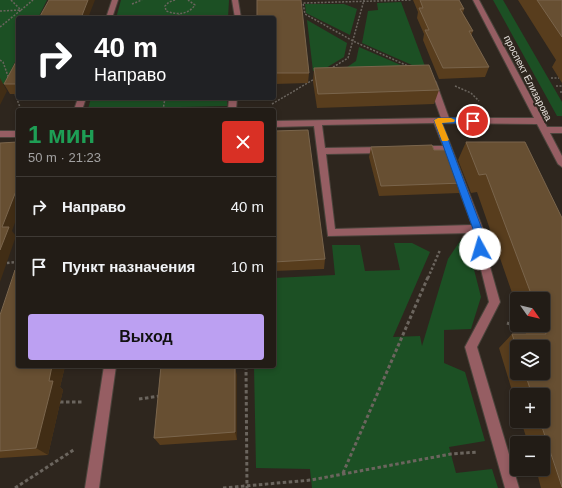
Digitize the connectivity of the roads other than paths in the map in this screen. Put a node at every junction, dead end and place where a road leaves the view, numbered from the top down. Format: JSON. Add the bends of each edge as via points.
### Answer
{"nodes":[{"id":1,"x":115,"y":0,"type":"edge"},
{"id":2,"x":235,"y":0,"type":"edge"},
{"id":3,"x":476,"y":0,"type":"edge"},
{"id":4,"x":110,"y":16,"type":"edge"},
{"id":5,"x":238,"y":16,"type":"edge"},
{"id":6,"x":429,"y":75,"type":"edge"},
{"id":7,"x":442,"y":120,"type":"junction"},
{"id":8,"x":539,"y":121,"type":"junction"},
{"id":9,"x":318,"y":123,"type":"junction"},
{"id":10,"x":276,"y":124,"type":"edge"},
{"id":11,"x":544,"y":130,"type":"junction"},
{"id":12,"x":562,"y":130,"type":"edge"},
{"id":13,"x":0,"y":134,"type":"edge"},
{"id":14,"x":16,"y":134,"type":"edge"},
{"id":15,"x":413,"y":149,"type":"edge"},
{"id":16,"x":448,"y":149,"type":"junction"},
{"id":17,"x":391,"y":150,"type":"edge"},
{"id":18,"x":321,"y":151,"type":"junction"},
{"id":19,"x":562,"y":164,"type":"edge"},
{"id":20,"x":478,"y":229,"type":"junction"},
{"id":21,"x":110,"y":368,"type":"edge"},
{"id":22,"x":92,"y":488,"type":"edge"},
{"id":23,"x":512,"y":488,"type":"edge"}],
"edges":[{"from":1,"to":4,"type":"street"},
{"from":2,"to":5,"type":"street"},
{"from":3,"to":8,"type":"street","name":"проспект Елизарова"},
{"from":6,"to":7,"type":"street"},
{"from":7,"to":8,"type":"street"},
{"from":7,"to":9,"type":"street"},
{"from":7,"to":16,"type":"street"},
{"from":8,"to":11,"type":"street","name":"проспект Елизарова"},
{"from":9,"to":10,"type":"street"},
{"from":9,"to":18,"type":"street"},
{"from":11,"to":12,"type":"street"},
{"from":11,"to":19,"type":"street","name":"проспект Елизарова"},
{"from":13,"to":14,"type":"street"},
{"from":15,"to":16,"type":"street"},
{"from":16,"to":20,"type":"street"},
{"from":17,"to":18,"type":"street"},
{"from":18,"to":20,"type":"street","via":[[331,233]]},
{"from":20,"to":23,"type":"street","via":[[476,235],[495,302],[471,347]]},
{"from":21,"to":22,"type":"street"}]}
